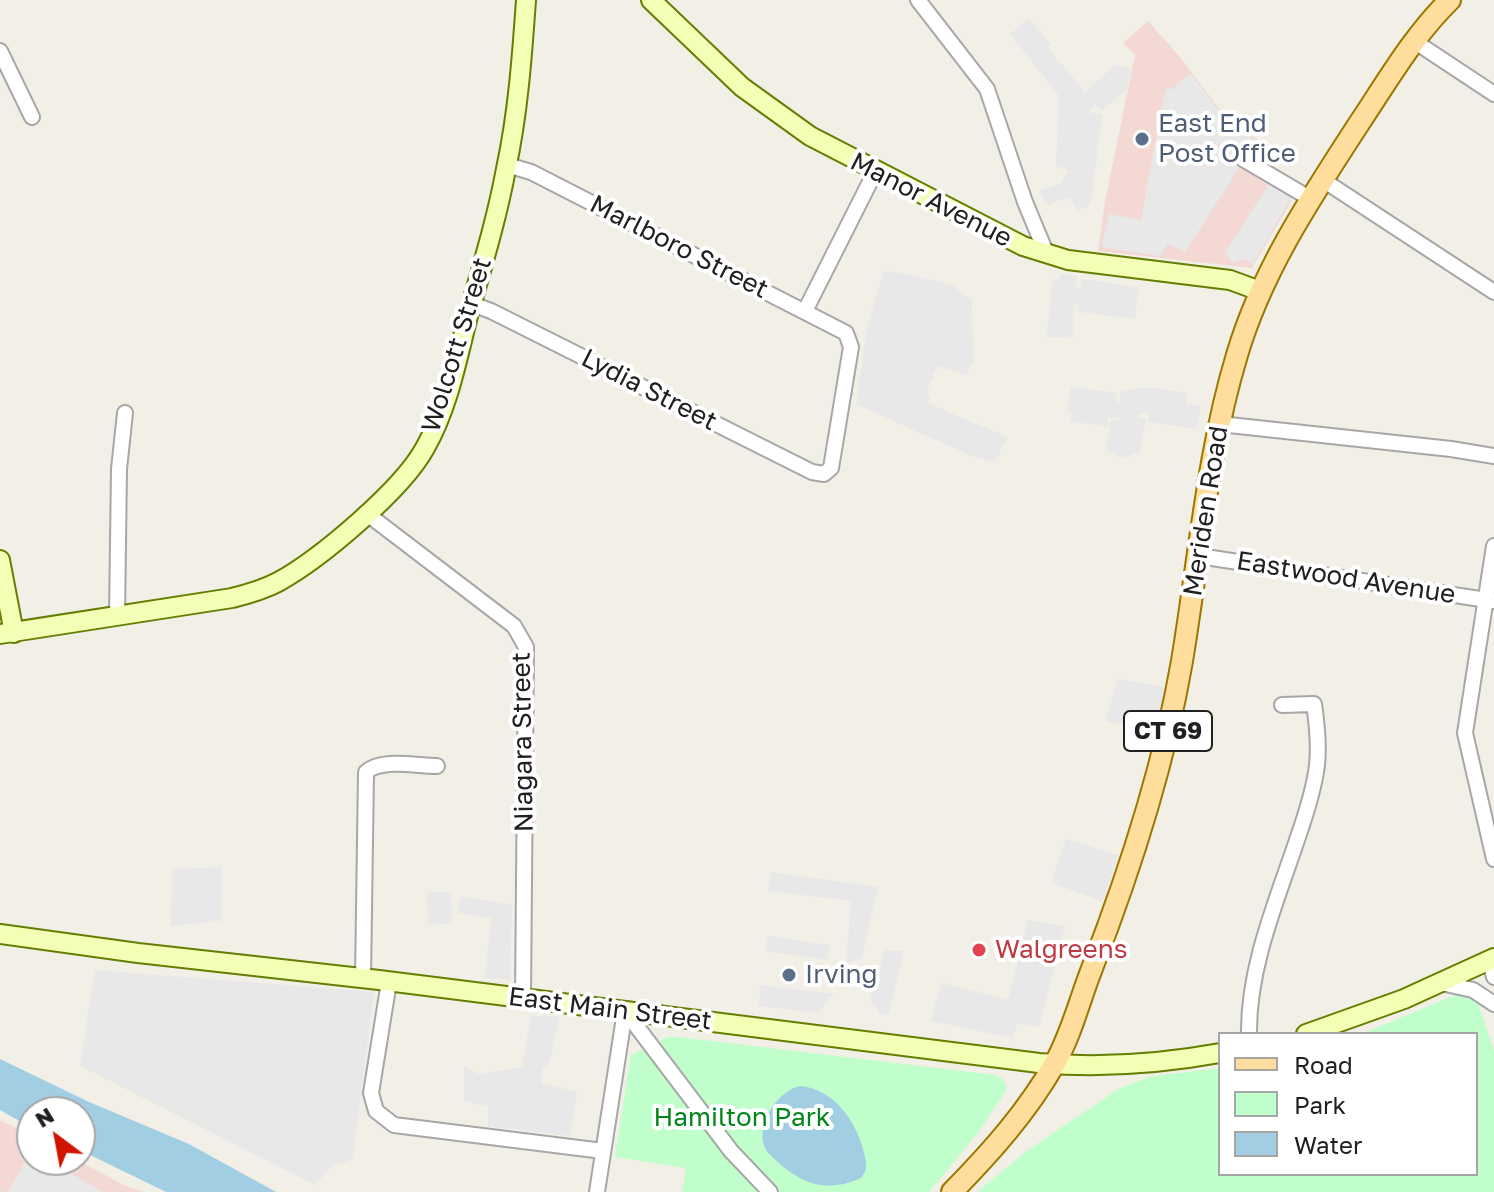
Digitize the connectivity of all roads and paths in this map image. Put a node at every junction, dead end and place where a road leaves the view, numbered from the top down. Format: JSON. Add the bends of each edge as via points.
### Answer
{"nodes":[{"id":1,"x":526,"y":0,"type":"edge"},
{"id":2,"x":918,"y":0,"type":"edge"},
{"id":3,"x":657,"y":2,"type":"edge"},
{"id":4,"x":1441,"y":3,"type":"edge"},
{"id":5,"x":1414,"y":41,"type":"junction"},
{"id":6,"x":0,"y":51,"type":"edge"},
{"id":7,"x":1494,"y":94,"type":"edge"},
{"id":8,"x":32,"y":117,"type":"dead end"},
{"id":9,"x":1243,"y":159,"type":"dead end"},
{"id":10,"x":507,"y":165,"type":"junction"},
{"id":11,"x":875,"y":172,"type":"junction"},
{"id":12,"x":1323,"y":180,"type":"junction"},
{"id":13,"x":1311,"y":199,"type":"junction"},
{"id":14,"x":1047,"y":255,"type":"junction"},
{"id":15,"x":1260,"y":291,"type":"junction"},
{"id":16,"x":1494,"y":292,"type":"edge"},
{"id":17,"x":472,"y":304,"type":"junction"},
{"id":18,"x":805,"y":311,"type":"junction"},
{"id":19,"x":848,"y":336,"type":"joint"},
{"id":20,"x":125,"y":413,"type":"dead end"},
{"id":21,"x":1220,"y":424,"type":"junction"},
{"id":22,"x":1494,"y":456,"type":"edge"},
{"id":23,"x":366,"y":513,"type":"junction"},
{"id":24,"x":1494,"y":546,"type":"edge"},
{"id":25,"x":1199,"y":556,"type":"junction"},
{"id":26,"x":0,"y":560,"type":"edge"},
{"id":27,"x":1490,"y":600,"type":"edge"},
{"id":28,"x":117,"y":616,"type":"junction"},
{"id":29,"x":7,"y":634,"type":"edge"},
{"id":30,"x":1282,"y":705,"type":"dead end"},
{"id":31,"x":437,"y":766,"type":"dead end"},
{"id":32,"x":1494,"y":859,"type":"edge"},
{"id":33,"x":0,"y":934,"type":"edge"},
{"id":34,"x":1493,"y":965,"type":"edge"},
{"id":35,"x":363,"y":979,"type":"junction"},
{"id":36,"x":389,"y":982,"type":"junction"},
{"id":37,"x":1441,"y":983,"type":"junction"},
{"id":38,"x":523,"y":998,"type":"junction"},
{"id":39,"x":1494,"y":1004,"type":"edge"},
{"id":40,"x":625,"y":1011,"type":"junction"},
{"id":41,"x":1249,"y":1032,"type":"edge"},
{"id":42,"x":1312,"y":1032,"type":"edge"},
{"id":43,"x":1218,"y":1053,"type":"edge"},
{"id":44,"x":1054,"y":1064,"type":"junction"},
{"id":45,"x":603,"y":1151,"type":"junction"},
{"id":46,"x":597,"y":1192,"type":"edge"},
{"id":47,"x":770,"y":1192,"type":"edge"},
{"id":48,"x":952,"y":1192,"type":"edge"}],
"edges":[{"from":1,"to":10,"type":"main road","name":"Wolcott Street"},
{"from":2,"to":14,"type":"street","via":[[987,89]]},
{"from":3,"to":11,"type":"main road","name":"Manor Avenue","via":[[762,103],[821,144]]},
{"from":4,"to":5,"type":"main road","name":"Meriden Road","number":"CT 69"},
{"from":5,"to":7,"type":"street"},
{"from":5,"to":12,"type":"main road","name":"Meriden Road","number":"CT 69"},
{"from":6,"to":8,"type":"street"},
{"from":9,"to":13,"type":"street"},
{"from":10,"to":17,"type":"main road","name":"Wolcott Street"},
{"from":10,"to":18,"type":"street","name":"Marlboro Street","via":[[531,172]]},
{"from":11,"to":14,"type":"main road","name":"Manor Avenue"},
{"from":11,"to":18,"type":"street"},
{"from":12,"to":13,"type":"main road","name":"Meriden Road","number":"CT 69"},
{"from":12,"to":16,"type":"street"},
{"from":13,"to":15,"type":"main road","name":"Meriden Road","number":"CT 69"},
{"from":14,"to":15,"type":"main road","name":"Manor Avenue","via":[[1230,280]]},
{"from":15,"to":21,"type":"main road","name":"Meriden Road","number":"CT 69","via":[[1236,356]]},
{"from":17,"to":19,"type":"street","name":"Lydia Street","via":[[812,472],[826,473],[832,463],[851,347]]},
{"from":17,"to":23,"type":"main road","name":"Wolcott Street","via":[[432,435],[411,469]]},
{"from":18,"to":19,"type":"street","name":"Marlboro Street"},
{"from":20,"to":28,"type":"street"},
{"from":21,"to":22,"type":"street"},
{"from":21,"to":25,"type":"main road","name":"Meriden Road","number":"CT 69"},
{"from":23,"to":28,"type":"main road","name":"Wolcott Street","via":[[266,588]]},
{"from":23,"to":38,"type":"street","name":"Niagara Street","via":[[514,626],[526,647]]},
{"from":24,"to":27,"type":"street"},
{"from":25,"to":27,"type":"street","name":"Eastwood Avenue"},
{"from":25,"to":44,"type":"main road","name":"Meriden Road","number":"CT 69","via":[[1164,745],[1104,939]]},
{"from":26,"to":29,"type":"main road"},
{"from":27,"to":32,"type":"street","via":[[1465,733]]},
{"from":28,"to":29,"type":"main road","name":"Wolcott Street"},
{"from":30,"to":41,"type":"street","via":[[1314,704],[1317,765],[1266,933],[1248,1004]]},
{"from":31,"to":35,"type":"street","via":[[388,765],[366,772]]},
{"from":33,"to":35,"type":"main road","name":"East Main Street"},
{"from":34,"to":37,"type":"main road"},
{"from":35,"to":36,"type":"main road","name":"East Main Street"},
{"from":36,"to":38,"type":"main road","name":"East Main Street"},
{"from":36,"to":45,"type":"street","via":[[371,1093],[376,1111],[394,1125]]},
{"from":37,"to":39,"type":"street","via":[[1473,990]]},
{"from":37,"to":42,"type":"main road"},
{"from":38,"to":40,"type":"main road","name":"East Main Street"},
{"from":40,"to":44,"type":"main road","name":"East Main Street"},
{"from":40,"to":45,"type":"street"},
{"from":40,"to":47,"type":"street","via":[[731,1151]]},
{"from":43,"to":44,"type":"main road","name":"East Main Street","via":[[1104,1065]]},
{"from":44,"to":48,"type":"main road","number":"CT 69","via":[[1010,1129]]},
{"from":45,"to":46,"type":"street"}]}
